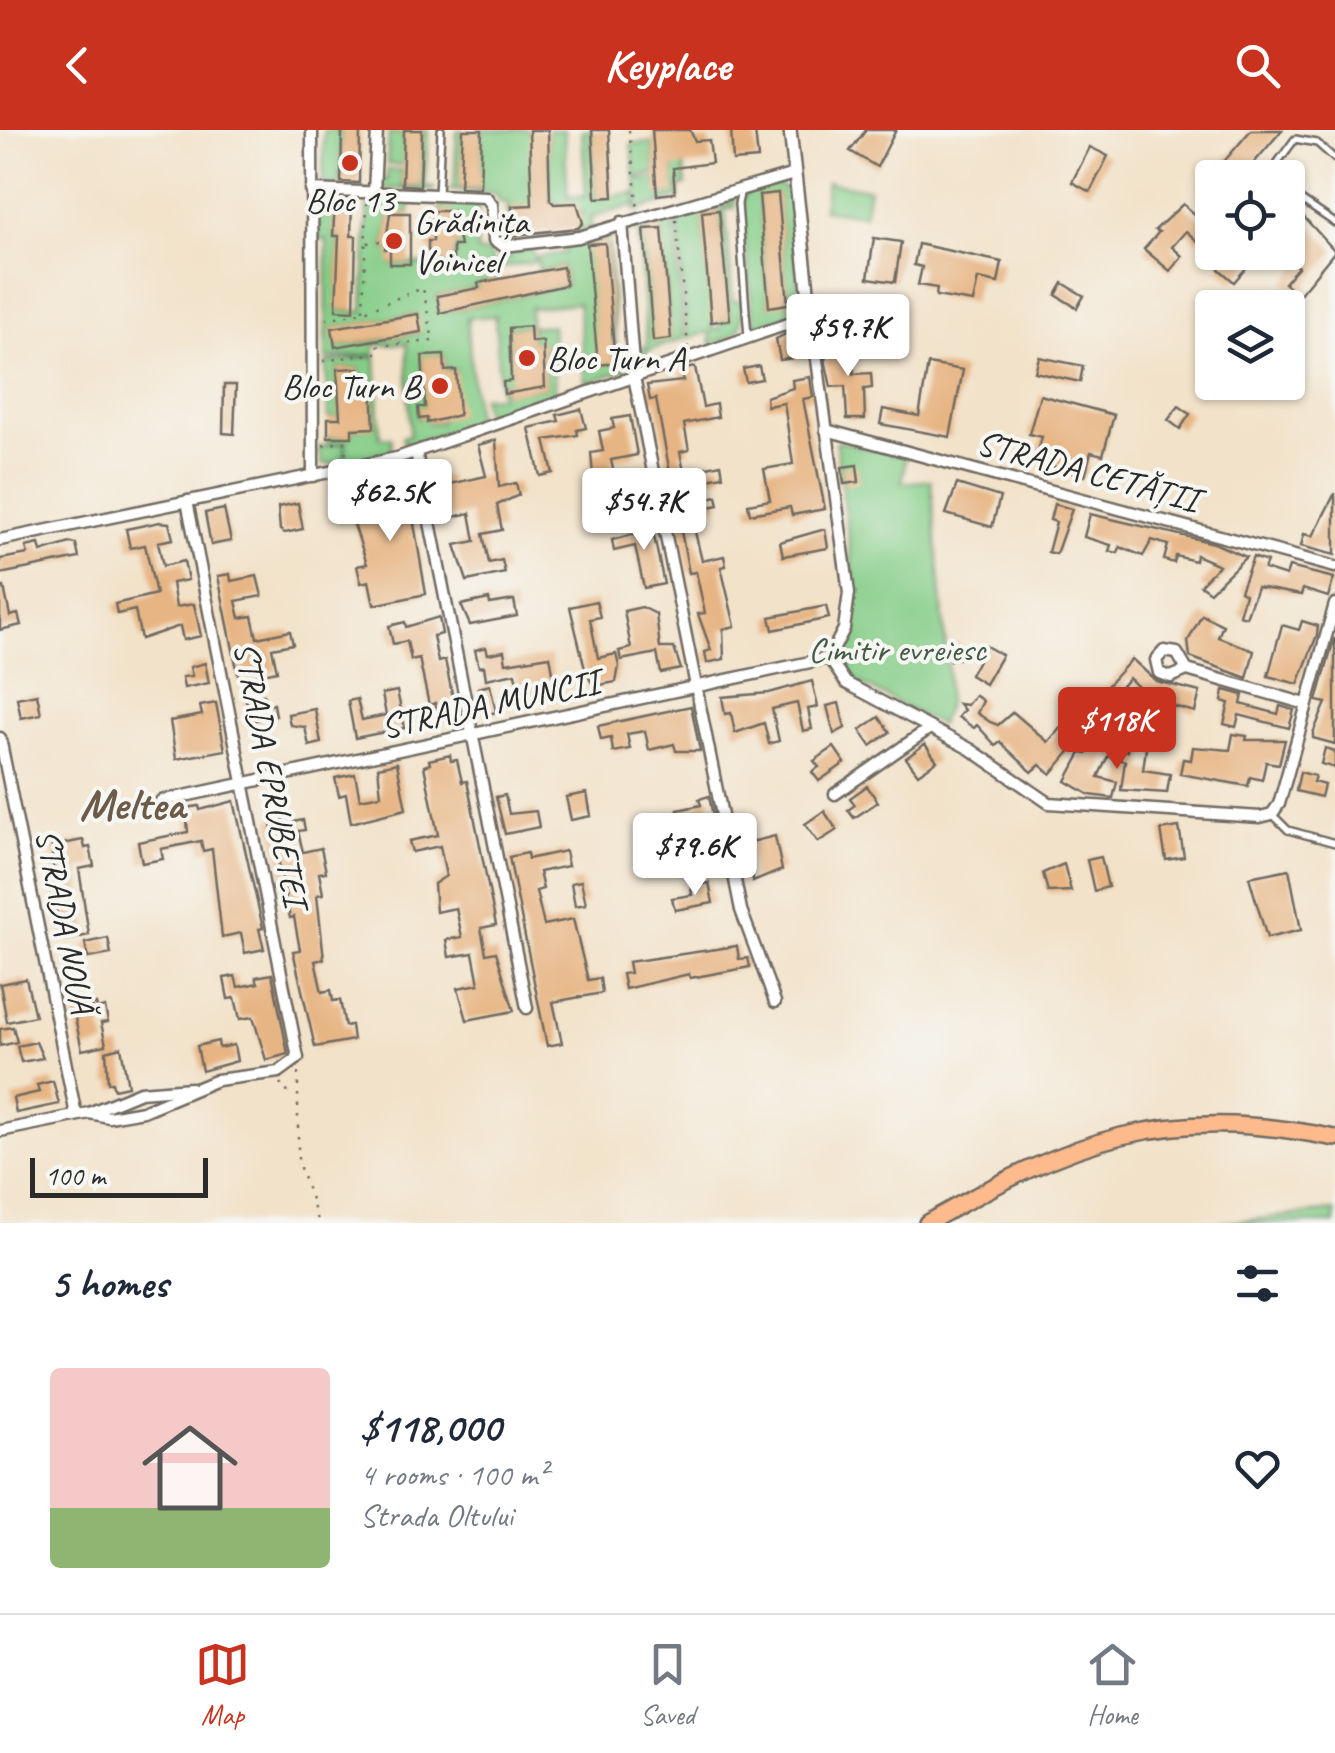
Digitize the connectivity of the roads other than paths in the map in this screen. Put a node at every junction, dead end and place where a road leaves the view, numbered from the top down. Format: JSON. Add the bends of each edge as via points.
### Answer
{"nodes":[{"id":1,"x":312,"y":130,"type":"edge"},
{"id":2,"x":377,"y":130,"type":"edge"},
{"id":3,"x":442,"y":130,"type":"edge"},
{"id":4,"x":790,"y":130,"type":"edge"},
{"id":5,"x":1335,"y":159,"type":"edge"},
{"id":6,"x":1279,"y":160,"type":"edge"},
{"id":7,"x":794,"y":174,"type":"junction"},
{"id":8,"x":743,"y":187,"type":"junction"},
{"id":9,"x":311,"y":190,"type":"junction"},
{"id":10,"x":374,"y":192,"type":"junction"},
{"id":11,"x":438,"y":195,"type":"junction"},
{"id":12,"x":1305,"y":203,"type":"edge"},
{"id":13,"x":622,"y":222,"type":"junction"},
{"id":14,"x":1335,"y":223,"type":"edge"},
{"id":15,"x":810,"y":316,"type":"junction"},
{"id":16,"x":748,"y":337,"type":"junction"},
{"id":17,"x":634,"y":377,"type":"junction"},
{"id":18,"x":826,"y":430,"type":"junction"},
{"id":19,"x":416,"y":452,"type":"junction"},
{"id":20,"x":313,"y":476,"type":"junction"},
{"id":21,"x":187,"y":501,"type":"junction"},
{"id":22,"x":0,"y":540,"type":"edge"},
{"id":23,"x":1335,"y":566,"type":"edge"},
{"id":24,"x":1335,"y":604,"type":"edge"},
{"id":25,"x":829,"y":658,"type":"junction"},
{"id":26,"x":1187,"y":670,"type":"dead end"},
{"id":27,"x":698,"y":688,"type":"junction"},
{"id":28,"x":1306,"y":704,"type":"junction"},
{"id":29,"x":930,"y":728,"type":"junction"},
{"id":30,"x":472,"y":736,"type":"junction"},
{"id":31,"x":0,"y":738,"type":"edge"},
{"id":32,"x":245,"y":784,"type":"junction"},
{"id":33,"x":835,"y":794,"type":"dead end"},
{"id":34,"x":161,"y":801,"type":"dead end"},
{"id":35,"x":1272,"y":814,"type":"junction"},
{"id":36,"x":1335,"y":843,"type":"edge"},
{"id":37,"x":775,"y":1002,"type":"dead end"},
{"id":38,"x":527,"y":1008,"type":"dead end"},
{"id":39,"x":192,"y":1088,"type":"junction"},
{"id":40,"x":82,"y":1114,"type":"junction"},
{"id":41,"x":0,"y":1131,"type":"edge"},
{"id":42,"x":1335,"y":1138,"type":"edge"},
{"id":43,"x":927,"y":1223,"type":"edge"}],
"edges":[{"from":1,"to":9,"type":"street"},
{"from":2,"to":10,"type":"street"},
{"from":3,"to":11,"type":"lane"},
{"from":4,"to":7,"type":"street"},
{"from":5,"to":6,"type":"lane","via":[[1317,142],[1295,138]]},
{"from":7,"to":8,"type":"street"},
{"from":7,"to":15,"type":"street"},
{"from":8,"to":13,"type":"street"},
{"from":8,"to":16,"type":"lane","via":[[738,204]]},
{"from":9,"to":10,"type":"street"},
{"from":9,"to":20,"type":"street"},
{"from":10,"to":11,"type":"street"},
{"from":11,"to":13,"type":"street","via":[[482,196],[492,205],[499,246],[560,241]]},
{"from":12,"to":14,"type":"lane"},
{"from":13,"to":17,"type":"street"},
{"from":15,"to":16,"type":"street"},
{"from":15,"to":18,"type":"street"},
{"from":16,"to":17,"type":"street"},
{"from":17,"to":19,"type":"street"},
{"from":17,"to":27,"type":"street"},
{"from":18,"to":23,"type":"street","name":"STRADA CETĂȚII"},
{"from":18,"to":25,"type":"street","via":[[849,602]]},
{"from":19,"to":20,"type":"street"},
{"from":19,"to":30,"type":"street"},
{"from":20,"to":21,"type":"street"},
{"from":21,"to":22,"type":"street"},
{"from":21,"to":32,"type":"street","name":"STRADA EPRUBETEI"},
{"from":24,"to":28,"type":"street"},
{"from":25,"to":27,"type":"street","name":"STRADA MUNCII"},
{"from":25,"to":29,"type":"street","via":[[846,683]]},
{"from":26,"to":28,"type":"street"},
{"from":27,"to":30,"type":"street","name":"STRADA MUNCII"},
{"from":27,"to":37,"type":"street","via":[[741,910]]},
{"from":28,"to":35,"type":"street"},
{"from":29,"to":33,"type":"street"},
{"from":29,"to":35,"type":"street","via":[[1050,803]]},
{"from":30,"to":32,"type":"street","name":"STRADA MUNCII"},
{"from":30,"to":38,"type":"street"},
{"from":31,"to":40,"type":"street","name":"STRADA NOUĂ"},
{"from":32,"to":34,"type":"street","name":"STRADA MUNCII"},
{"from":32,"to":39,"type":"street","name":"STRADA EPRUBETEI","via":[[298,1058],[280,1072]]},
{"from":35,"to":36,"type":"lane","via":[[1288,830]]},
{"from":39,"to":40,"type":"street","via":[[140,1092]]},
{"from":39,"to":40,"type":"street","via":[[134,1114]]},
{"from":40,"to":41,"type":"street"},
{"from":42,"to":43,"type":"highway","via":[[1240,1124],[1141,1129],[1044,1163]]}]}
